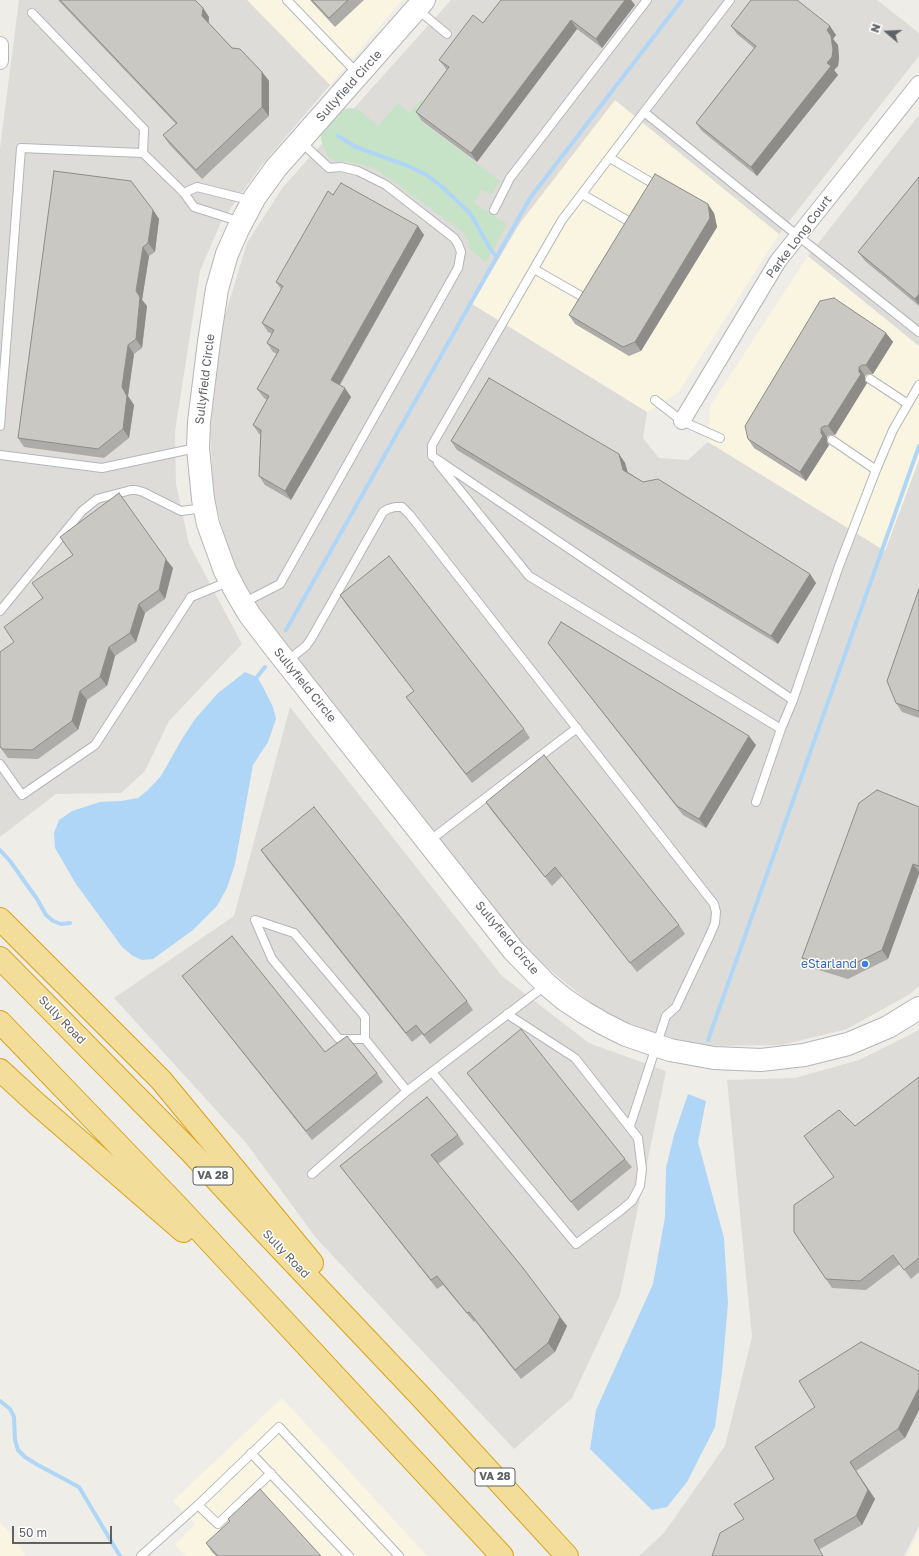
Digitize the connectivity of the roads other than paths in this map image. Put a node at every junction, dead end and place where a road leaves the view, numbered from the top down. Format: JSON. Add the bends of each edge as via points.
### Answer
{"nodes":[{"id":1,"x":287,"y":0,"type":"edge"},
{"id":2,"x":647,"y":0,"type":"edge"},
{"id":3,"x":730,"y":0,"type":"edge"},
{"id":4,"x":421,"y":4,"type":"edge"},
{"id":5,"x":32,"y":13,"type":"dead end"},
{"id":6,"x":447,"y":34,"type":"dead end"},
{"id":7,"x":0,"y":45,"type":"edge"},
{"id":8,"x":0,"y":61,"type":"edge"},
{"id":9,"x":358,"y":74,"type":"junction"},
{"id":10,"x":919,"y":84,"type":"edge"},
{"id":11,"x":644,"y":112,"type":"junction"},
{"id":12,"x":300,"y":141,"type":"junction"},
{"id":13,"x":143,"y":153,"type":"junction"},
{"id":14,"x":610,"y":158,"type":"junction"},
{"id":15,"x":652,"y":183,"type":"edge"},
{"id":16,"x":184,"y":193,"type":"junction"},
{"id":17,"x":582,"y":194,"type":"junction"},
{"id":18,"x":253,"y":201,"type":"junction"},
{"id":19,"x":494,"y":210,"type":"dead end"},
{"id":20,"x":242,"y":222,"type":"junction"},
{"id":21,"x":630,"y":222,"type":"edge"},
{"id":22,"x":798,"y":236,"type":"junction"},
{"id":23,"x":534,"y":268,"type":"junction"},
{"id":24,"x":583,"y":297,"type":"edge"},
{"id":25,"x":919,"y":332,"type":"edge"},
{"id":26,"x":870,"y":379,"type":"dead end"},
{"id":27,"x":919,"y":385,"type":"edge"},
{"id":28,"x":655,"y":400,"type":"dead end"},
{"id":29,"x":908,"y":404,"type":"junction"},
{"id":30,"x":682,"y":421,"type":"junction"},
{"id":31,"x":0,"y":426,"type":"edge"},
{"id":32,"x":720,"y":438,"type":"dead end"},
{"id":33,"x":832,"y":440,"type":"dead end"},
{"id":34,"x":198,"y":448,"type":"junction"},
{"id":35,"x":0,"y":454,"type":"edge"},
{"id":36,"x":432,"y":456,"type":"junction"},
{"id":37,"x":876,"y":470,"type":"junction"},
{"id":38,"x":205,"y":508,"type":"junction"},
{"id":39,"x":230,"y":581,"type":"junction"},
{"id":40,"x":242,"y":603,"type":"junction"},
{"id":41,"x":0,"y":611,"type":"edge"},
{"id":42,"x":286,"y":661,"type":"junction"},
{"id":43,"x":793,"y":700,"type":"junction"},
{"id":44,"x":577,"y":728,"type":"junction"},
{"id":45,"x":781,"y":729,"type":"junction"},
{"id":46,"x":0,"y":764,"type":"edge"},
{"id":47,"x":756,"y":802,"type":"dead end"},
{"id":48,"x":428,"y":842,"type":"junction"},
{"id":49,"x":0,"y":919,"type":"edge"},
{"id":50,"x":0,"y":958,"type":"edge"},
{"id":51,"x":546,"y":984,"type":"junction"},
{"id":52,"x":919,"y":1008,"type":"edge"},
{"id":53,"x":507,"y":1014,"type":"junction"},
{"id":54,"x":0,"y":1022,"type":"edge"},
{"id":55,"x":365,"y":1039,"type":"junction"},
{"id":56,"x":656,"y":1045,"type":"junction"},
{"id":57,"x":0,"y":1070,"type":"edge"},
{"id":58,"x":432,"y":1072,"type":"junction"},
{"id":59,"x":408,"y":1091,"type":"junction"},
{"id":60,"x":630,"y":1126,"type":"junction"},
{"id":61,"x":312,"y":1174,"type":"dead end"},
{"id":62,"x":277,"y":1314,"type":"junction"},
{"id":63,"x":423,"y":1398,"type":"junction"},
{"id":64,"x":251,"y":1453,"type":"junction"},
{"id":65,"x":271,"y":1473,"type":"junction"},
{"id":66,"x":198,"y":1505,"type":"junction"},
{"id":67,"x":143,"y":1554,"type":"edge"},
{"id":68,"x":349,"y":1556,"type":"edge"},
{"id":69,"x":399,"y":1556,"type":"edge"},
{"id":70,"x":502,"y":1556,"type":"edge"},
{"id":71,"x":567,"y":1556,"type":"edge"}],
"edges":[{"from":1,"to":9,"type":"lane"},
{"from":2,"to":19,"type":"lane","via":[[510,178]]},
{"from":3,"to":11,"type":"lane"},
{"from":4,"to":6,"type":"lane"},
{"from":4,"to":9,"type":"street","name":"Sullyfield Circle"},
{"from":5,"to":13,"type":"lane","via":[[144,129]]},
{"from":7,"to":8,"type":"street"},
{"from":9,"to":12,"type":"street","name":"Sullyfield Circle"},
{"from":10,"to":22,"type":"street","name":"Parke Long Court"},
{"from":11,"to":14,"type":"lane"},
{"from":11,"to":22,"type":"lane"},
{"from":12,"to":18,"type":"street","name":"Sullyfield Circle","via":[[276,168]]},
{"from":12,"to":40,"type":"lane","via":[[329,168],[340,167],[358,171],[386,185],[454,238],[461,252],[458,268],[280,584]]},
{"from":13,"to":16,"type":"lane"},
{"from":13,"to":31,"type":"lane","via":[[21,148]]},
{"from":14,"to":15,"type":"lane"},
{"from":14,"to":17,"type":"lane"},
{"from":16,"to":18,"type":"lane","via":[[197,187]]},
{"from":16,"to":20,"type":"lane","via":[[194,207]]},
{"from":17,"to":21,"type":"lane"},
{"from":17,"to":23,"type":"lane","via":[[562,220]]},
{"from":18,"to":20,"type":"street","name":"Sullyfield Circle"},
{"from":20,"to":34,"type":"street","name":"Sullyfield Circle","via":[[227,254],[217,289],[199,422]]},
{"from":22,"to":25,"type":"lane"},
{"from":22,"to":30,"type":"street","name":"Parke Long Court","via":[[778,261]]},
{"from":23,"to":24,"type":"lane"},
{"from":23,"to":36,"type":"lane","via":[[432,445]]},
{"from":26,"to":29,"type":"lane"},
{"from":27,"to":29,"type":"lane"},
{"from":28,"to":30,"type":"lane"},
{"from":29,"to":37,"type":"lane","via":[[893,430]]},
{"from":30,"to":32,"type":"lane"},
{"from":33,"to":37,"type":"lane"},
{"from":34,"to":35,"type":"lane","via":[[102,468]]},
{"from":34,"to":38,"type":"street","name":"Sullyfield Circle"},
{"from":36,"to":43,"type":"lane"},
{"from":36,"to":45,"type":"lane","via":[[529,576]]},
{"from":37,"to":43,"type":"lane","via":[[839,566]]},
{"from":38,"to":39,"type":"street","name":"Sullyfield Circle","via":[[216,547]]},
{"from":38,"to":41,"type":"lane","via":[[181,511],[136,490],[97,500],[82,511]]},
{"from":39,"to":40,"type":"street","name":"Sullyfield Circle"},
{"from":39,"to":46,"type":"lane","via":[[191,597],[95,745],[22,796]]},
{"from":40,"to":42,"type":"street","name":"Sullyfield Circle"},
{"from":42,"to":44,"type":"lane","via":[[311,639],[383,512],[402,507]]},
{"from":42,"to":48,"type":"street","name":"Sullyfield Circle"},
{"from":43,"to":45,"type":"lane"},
{"from":44,"to":48,"type":"lane"},
{"from":44,"to":56,"type":"lane","via":[[714,904],[716,912],[710,935],[676,1007],[666,1016]]},
{"from":45,"to":47,"type":"lane"},
{"from":48,"to":51,"type":"street","name":"Sullyfield Circle","via":[[513,950]]},
{"from":49,"to":63,"type":"highway","via":[[161,1080]]},
{"from":50,"to":63,"type":"highway","name":"Sully Road","number":"VA 28","via":[[190,1151]]},
{"from":51,"to":53,"type":"lane"},
{"from":51,"to":56,"type":"street","name":"Sullyfield Circle","via":[[564,999],[604,1024]]},
{"from":52,"to":56,"type":"street","name":"Sullyfield Circle","via":[[888,1027],[848,1044],[783,1059],[714,1058]]},
{"from":53,"to":58,"type":"lane"},
{"from":53,"to":60,"type":"lane","via":[[576,1058]]},
{"from":54,"to":62,"type":"highway","via":[[92,1116]]},
{"from":55,"to":55,"type":"lane","via":[[365,1017],[294,933],[255,920],[272,960],[339,1039]]},
{"from":55,"to":59,"type":"lane"},
{"from":56,"to":60,"type":"lane"},
{"from":57,"to":62,"type":"highway"},
{"from":58,"to":59,"type":"lane"},
{"from":58,"to":60,"type":"lane","via":[[576,1244],[632,1201],[640,1186],[642,1169],[638,1138]]},
{"from":59,"to":61,"type":"lane"},
{"from":62,"to":70,"type":"highway"},
{"from":63,"to":71,"type":"highway","name":"Sully Road","number":"VA 28"},
{"from":64,"to":65,"type":"lane"},
{"from":64,"to":66,"type":"lane"},
{"from":64,"to":69,"type":"lane","via":[[279,1426]]},
{"from":65,"to":66,"type":"lane","via":[[218,1524]]},
{"from":65,"to":68,"type":"lane"},
{"from":66,"to":67,"type":"lane"}]}
